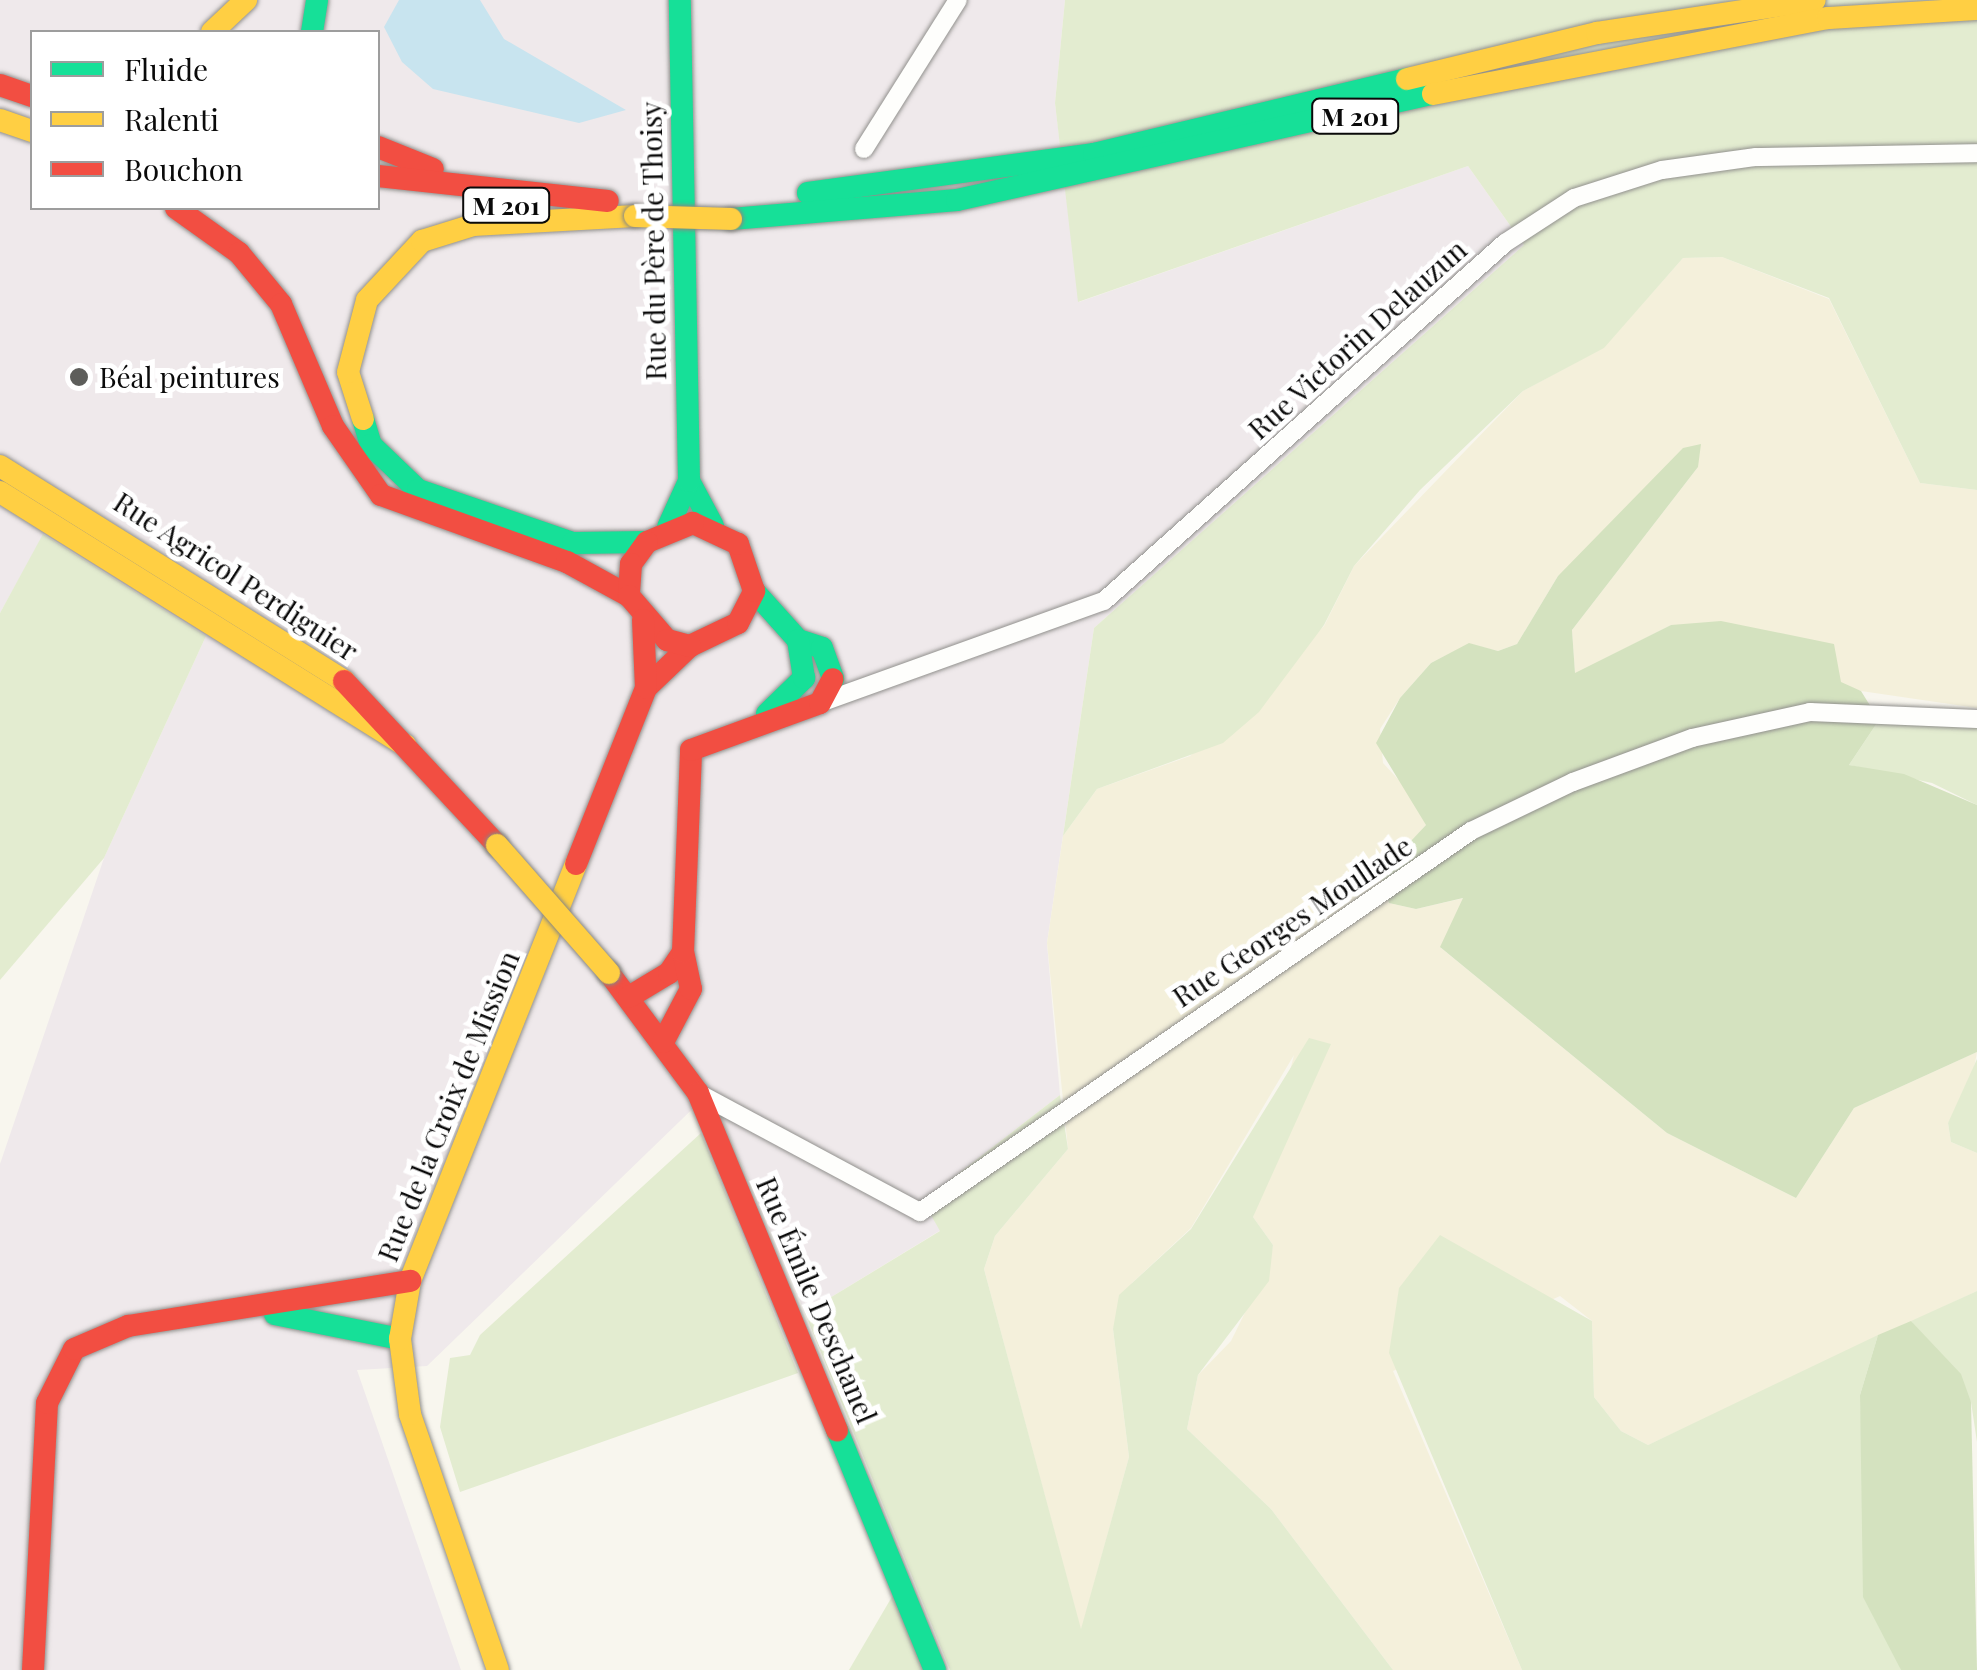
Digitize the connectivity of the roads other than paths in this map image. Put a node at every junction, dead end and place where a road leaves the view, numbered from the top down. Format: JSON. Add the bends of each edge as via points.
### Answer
{"nodes":[{"id":1,"x":246,"y":0,"type":"edge"},
{"id":2,"x":316,"y":0,"type":"edge"},
{"id":3,"x":680,"y":0,"type":"edge"},
{"id":4,"x":958,"y":0,"type":"edge"},
{"id":5,"x":1815,"y":0,"type":"edge"},
{"id":6,"x":1977,"y":9,"type":"edge"},
{"id":7,"x":214,"y":30,"type":"edge"},
{"id":8,"x":312,"y":30,"type":"edge"},
{"id":9,"x":0,"y":73,"type":"edge"},
{"id":10,"x":30,"y":80,"type":"edge"},
{"id":11,"x":0,"y":86,"type":"edge"},
{"id":12,"x":30,"y":95,"type":"edge"},
{"id":13,"x":0,"y":106,"type":"edge"},
{"id":14,"x":30,"y":115,"type":"edge"},
{"id":15,"x":0,"y":120,"type":"edge"},
{"id":16,"x":30,"y":130,"type":"edge"},
{"id":17,"x":380,"y":149,"type":"edge"},
{"id":18,"x":864,"y":149,"type":"dead end"},
{"id":19,"x":1977,"y":154,"type":"edge"},
{"id":20,"x":380,"y":176,"type":"edge"},
{"id":21,"x":380,"y":192,"type":"edge"},
{"id":22,"x":582,"y":201,"type":"junction"},
{"id":23,"x":636,"y":209,"type":"junction"},
{"id":24,"x":179,"y":210,"type":"edge"},
{"id":25,"x":728,"y":210,"type":"junction"},
{"id":26,"x":0,"y":466,"type":"edge"},
{"id":27,"x":689,"y":481,"type":"junction"},
{"id":28,"x":0,"y":492,"type":"edge"},
{"id":29,"x":712,"y":526,"type":"junction"},
{"id":30,"x":668,"y":527,"type":"junction"},
{"id":31,"x":648,"y":542,"type":"junction"},
{"id":32,"x":754,"y":591,"type":"junction"},
{"id":33,"x":629,"y":596,"type":"junction"},
{"id":34,"x":643,"y":620,"type":"junction"},
{"id":35,"x":738,"y":623,"type":"junction"},
{"id":36,"x":789,"y":633,"type":"junction"},
{"id":37,"x":690,"y":646,"type":"junction"},
{"id":38,"x":646,"y":688,"type":"junction"},
{"id":39,"x":820,"y":703,"type":"junction"},
{"id":40,"x":1976,"y":718,"type":"edge"},
{"id":41,"x":754,"y":724,"type":"junction"},
{"id":42,"x":425,"y":757,"type":"junction"},
{"id":43,"x":683,"y":952,"type":"junction"},
{"id":44,"x":609,"y":973,"type":"joint"},
{"id":45,"x":628,"y":996,"type":"junction"},
{"id":46,"x":663,"y":1042,"type":"junction"},
{"id":47,"x":698,"y":1093,"type":"junction"},
{"id":48,"x":410,"y":1281,"type":"junction"},
{"id":49,"x":252,"y":1313,"type":"junction"},
{"id":50,"x":400,"y":1339,"type":"junction"},
{"id":51,"x":33,"y":1670,"type":"edge"},
{"id":52,"x":498,"y":1670,"type":"edge"},
{"id":53,"x":935,"y":1670,"type":"edge"}],
"edges":[{"from":1,"to":7,"type":"main road"},
{"from":2,"to":8,"type":"main road"},
{"from":3,"to":27,"type":"main road","name":"Rue du Père de Thoisy"},
{"from":4,"to":18,"type":"street"},
{"from":5,"to":25,"type":"main road","number":"M 201","via":[[1597,33],[1018,168]]},
{"from":6,"to":25,"type":"main road","number":"M 201","via":[[1688,40],[957,200]]},
{"from":9,"to":10,"type":"main road"},
{"from":11,"to":12,"type":"main road"},
{"from":13,"to":14,"type":"main road"},
{"from":15,"to":16,"type":"main road"},
{"from":17,"to":22,"type":"main road"},
{"from":19,"to":39,"type":"street","name":"Rue Victorin Delauzun","via":[[1756,156],[1662,170],[1574,198],[1504,243],[1104,601]]},
{"from":20,"to":22,"type":"main road","number":"M 201"},
{"from":21,"to":23,"type":"main road","number":"M 201"},
{"from":22,"to":23,"type":"main road","number":"M 201"},
{"from":23,"to":25,"type":"main road","number":"M 201"},
{"from":23,"to":31,"type":"main road","via":[[473,225],[422,242],[367,300],[348,372],[371,445],[418,490],[574,543]]},
{"from":24,"to":33,"type":"main road","via":[[239,253],[281,304],[334,426],[381,495],[568,562]]},
{"from":26,"to":42,"type":"main road","name":"Rue Agricol Perdiguier","via":[[357,689]]},
{"from":27,"to":29,"type":"main road","name":"Rue du Père de Thoisy"},
{"from":27,"to":30,"type":"main road","name":"Rue du Père de Thoisy"},
{"from":28,"to":42,"type":"main road","name":"Rue Agricol Perdiguier"},
{"from":29,"to":30,"type":"main road"},
{"from":29,"to":32,"type":"main road","name":"Rue du Père de Thoisy","via":[[750,562]]},
{"from":30,"to":31,"type":"main road","name":"Rue du Père de Thoisy"},
{"from":31,"to":33,"type":"main road","via":[[632,564]]},
{"from":32,"to":35,"type":"main road"},
{"from":32,"to":36,"type":"main road","name":"Rue du Père de Thoisy"},
{"from":33,"to":34,"type":"main road"},
{"from":34,"to":37,"type":"main road"},
{"from":34,"to":38,"type":"main road"},
{"from":35,"to":36,"type":"main road"},
{"from":35,"to":37,"type":"main road"},
{"from":36,"to":39,"type":"main road","name":"Rue du Père de Thoisy","via":[[822,648],[834,670]]},
{"from":36,"to":41,"type":"main road","via":[[804,678]]},
{"from":37,"to":38,"type":"main road"},
{"from":38,"to":48,"type":"main road","name":"Rue de la Croix de Mission"},
{"from":39,"to":41,"type":"main road"},
{"from":40,"to":47,"type":"street","name":"Rue Georges Moullade","via":[[1810,712],[1692,738],[1573,782],[1470,831],[920,1212]]},
{"from":41,"to":43,"type":"main road","via":[[691,750]]},
{"from":42,"to":44,"type":"main road","name":"Rue Agricol Perdiguier","bridge":true},
{"from":43,"to":45,"type":"main road","via":[[669,973]]},
{"from":43,"to":46,"type":"main road","via":[[691,989]]},
{"from":44,"to":45,"type":"main road","name":"Rue Émile Deschanel"},
{"from":45,"to":46,"type":"main road","name":"Rue Émile Deschanel"},
{"from":46,"to":47,"type":"main road","name":"Rue Émile Deschanel"},
{"from":47,"to":53,"type":"main road","name":"Rue Émile Deschanel"},
{"from":48,"to":49,"type":"main road"},
{"from":48,"to":50,"type":"main road","name":"Rue de la Croix de Mission"},
{"from":49,"to":50,"type":"main road"},
{"from":49,"to":51,"type":"main road","via":[[97,1332],[55,1372]]},
{"from":50,"to":52,"type":"main road","name":"Rue de la Croix de Mission","via":[[410,1414]]}]}
